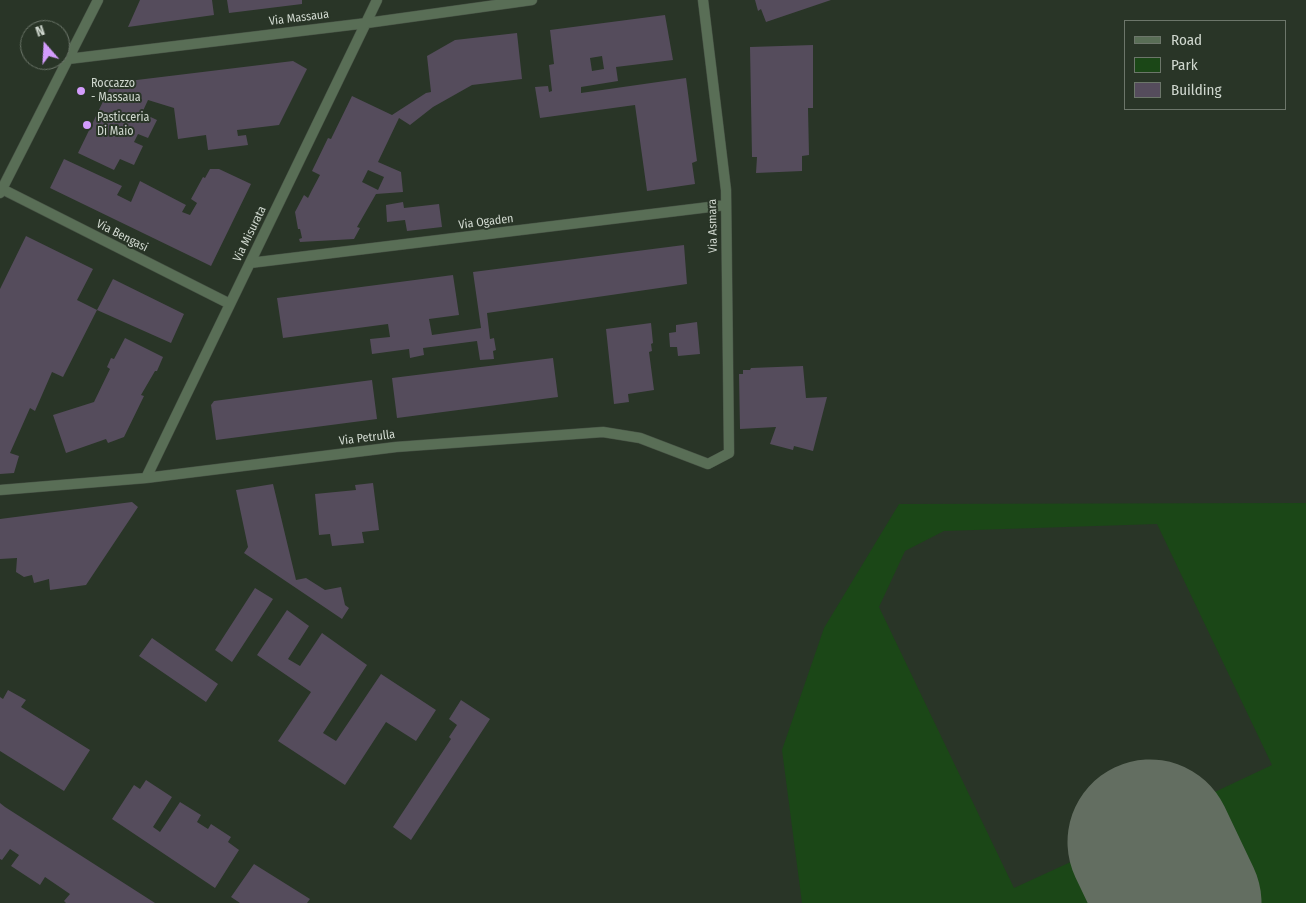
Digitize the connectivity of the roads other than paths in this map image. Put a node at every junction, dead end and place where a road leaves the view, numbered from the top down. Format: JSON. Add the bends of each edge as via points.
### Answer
{"nodes":[{"id":1,"x":98,"y":0,"type":"edge"},
{"id":2,"x":377,"y":0,"type":"edge"},
{"id":3,"x":532,"y":0,"type":"edge"},
{"id":4,"x":703,"y":0,"type":"edge"},
{"id":5,"x":367,"y":23,"type":"junction"},
{"id":6,"x":70,"y":55,"type":"edge"},
{"id":7,"x":70,"y":59,"type":"edge"},
{"id":8,"x":62,"y":70,"type":"edge"},
{"id":9,"x":1,"y":191,"type":"edge"},
{"id":10,"x":726,"y":205,"type":"junction"},
{"id":11,"x":250,"y":263,"type":"junction"},
{"id":12,"x":230,"y":304,"type":"junction"},
{"id":13,"x":729,"y":452,"type":"joint"},
{"id":14,"x":146,"y":478,"type":"junction"},
{"id":15,"x":0,"y":490,"type":"edge"}],
"edges":[{"from":1,"to":6,"type":"street"},
{"from":2,"to":5,"type":"street","name":"Via Misurata"},
{"from":3,"to":5,"type":"street","name":"Via Massaua"},
{"from":4,"to":10,"type":"street","name":"Via Asmara"},
{"from":5,"to":7,"type":"street","name":"Via Massaua"},
{"from":5,"to":11,"type":"street","name":"Via Misurata"},
{"from":8,"to":9,"type":"street"},
{"from":9,"to":12,"type":"street","name":"Via Bengasi"},
{"from":10,"to":11,"type":"street","name":"Via Ogaden"},
{"from":10,"to":13,"type":"street","name":"Via Asmara"},
{"from":11,"to":12,"type":"street","name":"Via Misurata"},
{"from":12,"to":14,"type":"street","name":"Via Misurata"},
{"from":13,"to":14,"type":"street","name":"Via Petrulla","via":[[708,464],[640,438],[602,432],[396,447]]},
{"from":14,"to":15,"type":"street","name":"Via Petrulla"}]}
